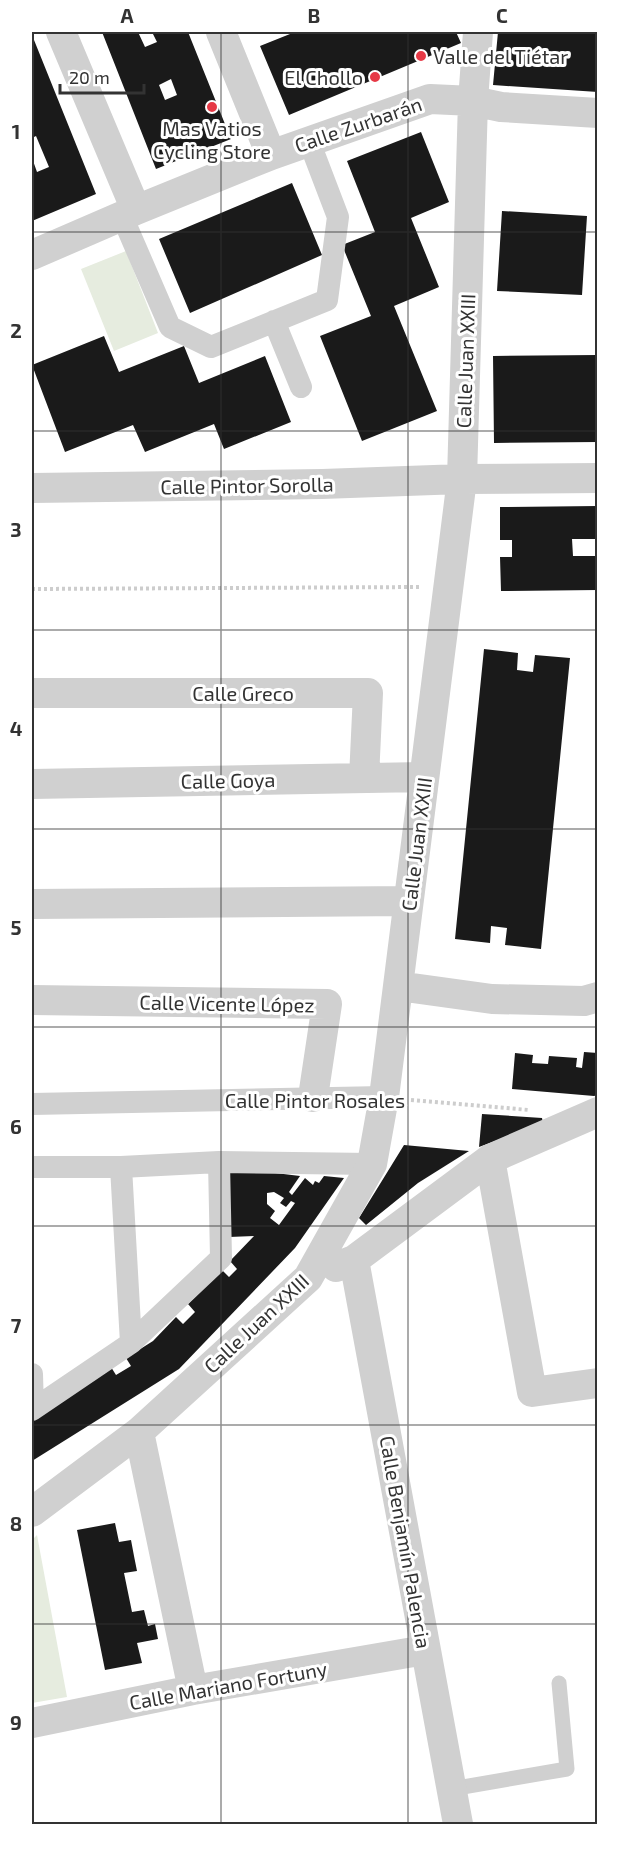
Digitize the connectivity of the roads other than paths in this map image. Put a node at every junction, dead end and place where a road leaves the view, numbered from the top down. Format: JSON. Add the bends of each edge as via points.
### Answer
{"nodes":[{"id":1,"x":61,"y":32,"type":"edge"},
{"id":2,"x":478,"y":32,"type":"edge"},
{"id":3,"x":228,"y":34,"type":"edge"},
{"id":4,"x":473,"y":100,"type":"junction"},
{"id":5,"x":597,"y":113,"type":"edge"},
{"id":6,"x":309,"y":141,"type":"junction"},
{"id":7,"x":272,"y":155,"type":"junction"},
{"id":8,"x":129,"y":213,"type":"junction"},
{"id":9,"x":32,"y":255,"type":"edge"},
{"id":10,"x":274,"y":321,"type":"junction"},
{"id":11,"x":301,"y":387,"type":"dead end"},
{"id":12,"x":597,"y":478,"type":"edge"},
{"id":13,"x":462,"y":479,"type":"junction"},
{"id":14,"x":32,"y":486,"type":"edge"},
{"id":15,"x":32,"y":693,"type":"edge"},
{"id":16,"x":424,"y":777,"type":"junction"},
{"id":17,"x":364,"y":778,"type":"junction"},
{"id":18,"x":32,"y":784,"type":"edge"},
{"id":19,"x":408,"y":901,"type":"junction"},
{"id":20,"x":32,"y":904,"type":"edge"},
{"id":21,"x":398,"y":986,"type":"junction"},
{"id":22,"x":597,"y":997,"type":"edge"},
{"id":23,"x":32,"y":1000,"type":"edge"},
{"id":24,"x":313,"y":1097,"type":"junction"},
{"id":25,"x":384,"y":1097,"type":"junction"},
{"id":26,"x":32,"y":1104,"type":"edge"},
{"id":27,"x":594,"y":1114,"type":"edge"},
{"id":28,"x":490,"y":1159,"type":"junction"},
{"id":29,"x":219,"y":1162,"type":"junction"},
{"id":30,"x":372,"y":1164,"type":"junction"},
{"id":31,"x":32,"y":1167,"type":"edge"},
{"id":32,"x":121,"y":1167,"type":"junction"},
{"id":33,"x":354,"y":1260,"type":"junction"},
{"id":34,"x":308,"y":1278,"type":"junction"},
{"id":35,"x":131,"y":1343,"type":"junction"},
{"id":36,"x":32,"y":1374,"type":"edge"},
{"id":37,"x":597,"y":1383,"type":"edge"},
{"id":38,"x":32,"y":1409,"type":"edge"},
{"id":39,"x":139,"y":1432,"type":"junction"},
{"id":40,"x":32,"y":1512,"type":"edge"},
{"id":41,"x":425,"y":1650,"type":"junction"},
{"id":42,"x":559,"y":1683,"type":"dead end"},
{"id":43,"x":193,"y":1690,"type":"junction"},
{"id":44,"x":32,"y":1723,"type":"edge"},
{"id":45,"x":451,"y":1789,"type":"junction"},
{"id":46,"x":458,"y":1824,"type":"edge"}],
"edges":[{"from":1,"to":8,"type":"street"},
{"from":2,"to":4,"type":"street","name":"Calle Juan XXIII"},
{"from":3,"to":7,"type":"street"},
{"from":4,"to":5,"type":"street","name":"Calle Zurbarán","via":[[501,107]]},
{"from":4,"to":6,"type":"street","name":"Calle Zurbarán","via":[[430,99]]},
{"from":4,"to":13,"type":"street","name":"Calle Juan XXIII"},
{"from":6,"to":7,"type":"street","name":"Calle Zurbarán"},
{"from":6,"to":10,"type":"street","via":[[338,217],[327,300]]},
{"from":7,"to":8,"type":"street","name":"Calle Zurbarán"},
{"from":8,"to":9,"type":"street","name":"Calle Zurbarán"},
{"from":8,"to":10,"type":"street","via":[[170,327],[211,347]]},
{"from":10,"to":11,"type":"street"},
{"from":12,"to":13,"type":"street","name":"Calle Pintor Sorolla"},
{"from":13,"to":14,"type":"street","name":"Calle Pintor Sorolla"},
{"from":13,"to":16,"type":"street","name":"Calle Juan XXIII"},
{"from":15,"to":17,"type":"street","name":"Calle Greco","via":[[368,693]]},
{"from":16,"to":17,"type":"street","name":"Calle Goya"},
{"from":16,"to":19,"type":"street","name":"Calle Juan XXIII"},
{"from":17,"to":18,"type":"street","name":"Calle Goya"},
{"from":19,"to":20,"type":"street"},
{"from":19,"to":21,"type":"street","name":"Calle Juan XXIII"},
{"from":21,"to":22,"type":"street","via":[[492,999],[584,1001]]},
{"from":21,"to":25,"type":"street","name":"Calle Juan XXIII"},
{"from":23,"to":24,"type":"street","name":"Calle Vicente López","via":[[327,1004]]},
{"from":24,"to":25,"type":"street","name":"Calle Pintor Rosales"},
{"from":24,"to":26,"type":"street","name":"Calle Pintor Rosales"},
{"from":25,"to":30,"type":"street","name":"Calle Juan XXIII"},
{"from":27,"to":28,"type":"street"},
{"from":28,"to":33,"type":"street"},
{"from":28,"to":37,"type":"street","via":[[532,1392]]},
{"from":29,"to":30,"type":"street"},
{"from":29,"to":32,"type":"street"},
{"from":29,"to":35,"type":"street","via":[[221,1258]]},
{"from":30,"to":34,"type":"street","name":"Calle Juan XXIII"},
{"from":31,"to":32,"type":"street"},
{"from":32,"to":35,"type":"street"},
{"from":33,"to":34,"type":"street"},
{"from":33,"to":41,"type":"street","name":"Calle Benjamín Palencia"},
{"from":34,"to":39,"type":"street","name":"Calle Juan XXIII"},
{"from":35,"to":38,"type":"street"},
{"from":36,"to":38,"type":"street"},
{"from":39,"to":40,"type":"street","name":"Calle Juan XXIII"},
{"from":39,"to":43,"type":"street"},
{"from":41,"to":43,"type":"street","name":"Calle Mariano Fortuny"},
{"from":41,"to":45,"type":"street","name":"Calle Benjamín Palencia"},
{"from":42,"to":45,"type":"lane","via":[[567,1769]]},
{"from":43,"to":44,"type":"street","name":"Calle Mariano Fortuny"},
{"from":45,"to":46,"type":"street","name":"Calle Benjamín Palencia"}]}
